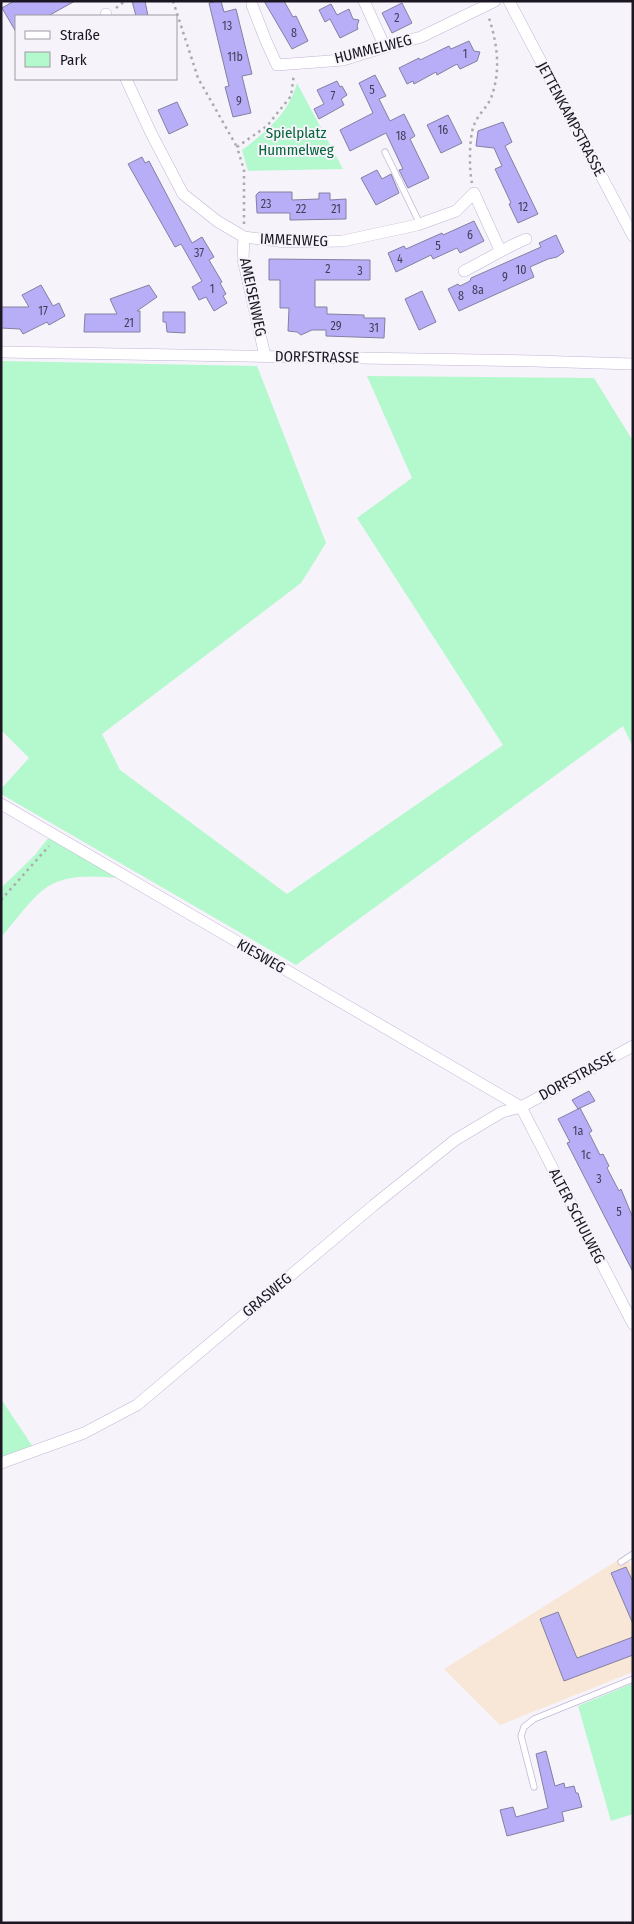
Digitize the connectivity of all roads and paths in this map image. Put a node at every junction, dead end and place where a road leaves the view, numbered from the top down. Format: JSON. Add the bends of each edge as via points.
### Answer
{"nodes":[{"id":1,"x":173,"y":1,"type":"edge"},
{"id":2,"x":364,"y":1,"type":"edge"},
{"id":3,"x":509,"y":1,"type":"edge"},
{"id":4,"x":490,"y":4,"type":"edge"},
{"id":5,"x":252,"y":5,"type":"dead end"},
{"id":6,"x":178,"y":15,"type":"edge"},
{"id":7,"x":178,"y":16,"type":"edge"},
{"id":8,"x":385,"y":47,"type":"junction"},
{"id":9,"x":296,"y":63,"type":"junction"},
{"id":10,"x":126,"y":80,"type":"edge"},
{"id":11,"x":237,"y":147,"type":"junction"},
{"id":12,"x":385,"y":152,"type":"dead end"},
{"id":13,"x":474,"y":193,"type":"junction"},
{"id":14,"x":420,"y":224,"type":"junction"},
{"id":15,"x":633,"y":236,"type":"edge"},
{"id":16,"x":244,"y":237,"type":"junction"},
{"id":17,"x":526,"y":239,"type":"dead end"},
{"id":18,"x":500,"y":250,"type":"junction"},
{"id":19,"x":464,"y":271,"type":"dead end"},
{"id":20,"x":1,"y":352,"type":"edge"},
{"id":21,"x":266,"y":356,"type":"junction"},
{"id":22,"x":633,"y":364,"type":"edge"},
{"id":23,"x":1,"y":804,"type":"edge"},
{"id":24,"x":56,"y":837,"type":"junction"},
{"id":25,"x":1,"y":900,"type":"edge"},
{"id":26,"x":633,"y":1046,"type":"edge"},
{"id":27,"x":521,"y":1107,"type":"junction"},
{"id":28,"x":633,"y":1324,"type":"edge"},
{"id":29,"x":1,"y":1463,"type":"edge"},
{"id":30,"x":633,"y":1554,"type":"edge"},
{"id":31,"x":621,"y":1562,"type":"dead end"},
{"id":32,"x":633,"y":1679,"type":"edge"},
{"id":33,"x":534,"y":1787,"type":"dead end"}],
"edges":[{"from":1,"to":6,"type":"path"},
{"from":2,"to":8,"type":"street"},
{"from":3,"to":15,"type":"street","name":"JETTENKAMPSTRASSE"},
{"from":4,"to":8,"type":"street","name":"HUMMELWEG","via":[[421,37]]},
{"from":4,"to":13,"type":"path","via":[[498,70],[492,97],[474,125],[469,170]]},
{"from":5,"to":9,"type":"street","name":"HUMMELWEG","via":[[277,64]]},
{"from":7,"to":11,"type":"path","via":[[198,78]]},
{"from":8,"to":9,"type":"street","name":"HUMMELWEG","via":[[343,60]]},
{"from":9,"to":11,"type":"path","via":[[290,96],[267,126]]},
{"from":10,"to":16,"type":"street","name":"IMMENWEG","via":[[184,194],[217,221]]},
{"from":11,"to":16,"type":"path","via":[[244,170]]},
{"from":12,"to":14,"type":"lane"},
{"from":13,"to":14,"type":"street","name":"IMMENWEG","via":[[456,211]]},
{"from":13,"to":18,"type":"street"},
{"from":14,"to":16,"type":"street","name":"IMMENWEG","via":[[343,241],[286,242]]},
{"from":16,"to":21,"type":"street","name":"AMEISENWEG","via":[[243,259]]},
{"from":17,"to":18,"type":"street"},
{"from":18,"to":19,"type":"street","via":[[492,258]]},
{"from":20,"to":21,"type":"street","name":"DORFSTRASSE"},
{"from":21,"to":22,"type":"street","name":"DORFSTRASSE"},
{"from":23,"to":24,"type":"street","name":"KIESWEG"},
{"from":24,"to":25,"type":"path"},
{"from":24,"to":27,"type":"street","name":"KIESWEG"},
{"from":26,"to":27,"type":"street","name":"DORFSTRASSE"},
{"from":27,"to":28,"type":"street","name":"ALTER SCHULWEG"},
{"from":27,"to":29,"type":"street","name":"GRASWEG","via":[[502,1112],[455,1140],[137,1405],[84,1434]]},
{"from":30,"to":31,"type":"lane"},
{"from":32,"to":33,"type":"lane","via":[[534,1719],[524,1727],[521,1736]]}]}
